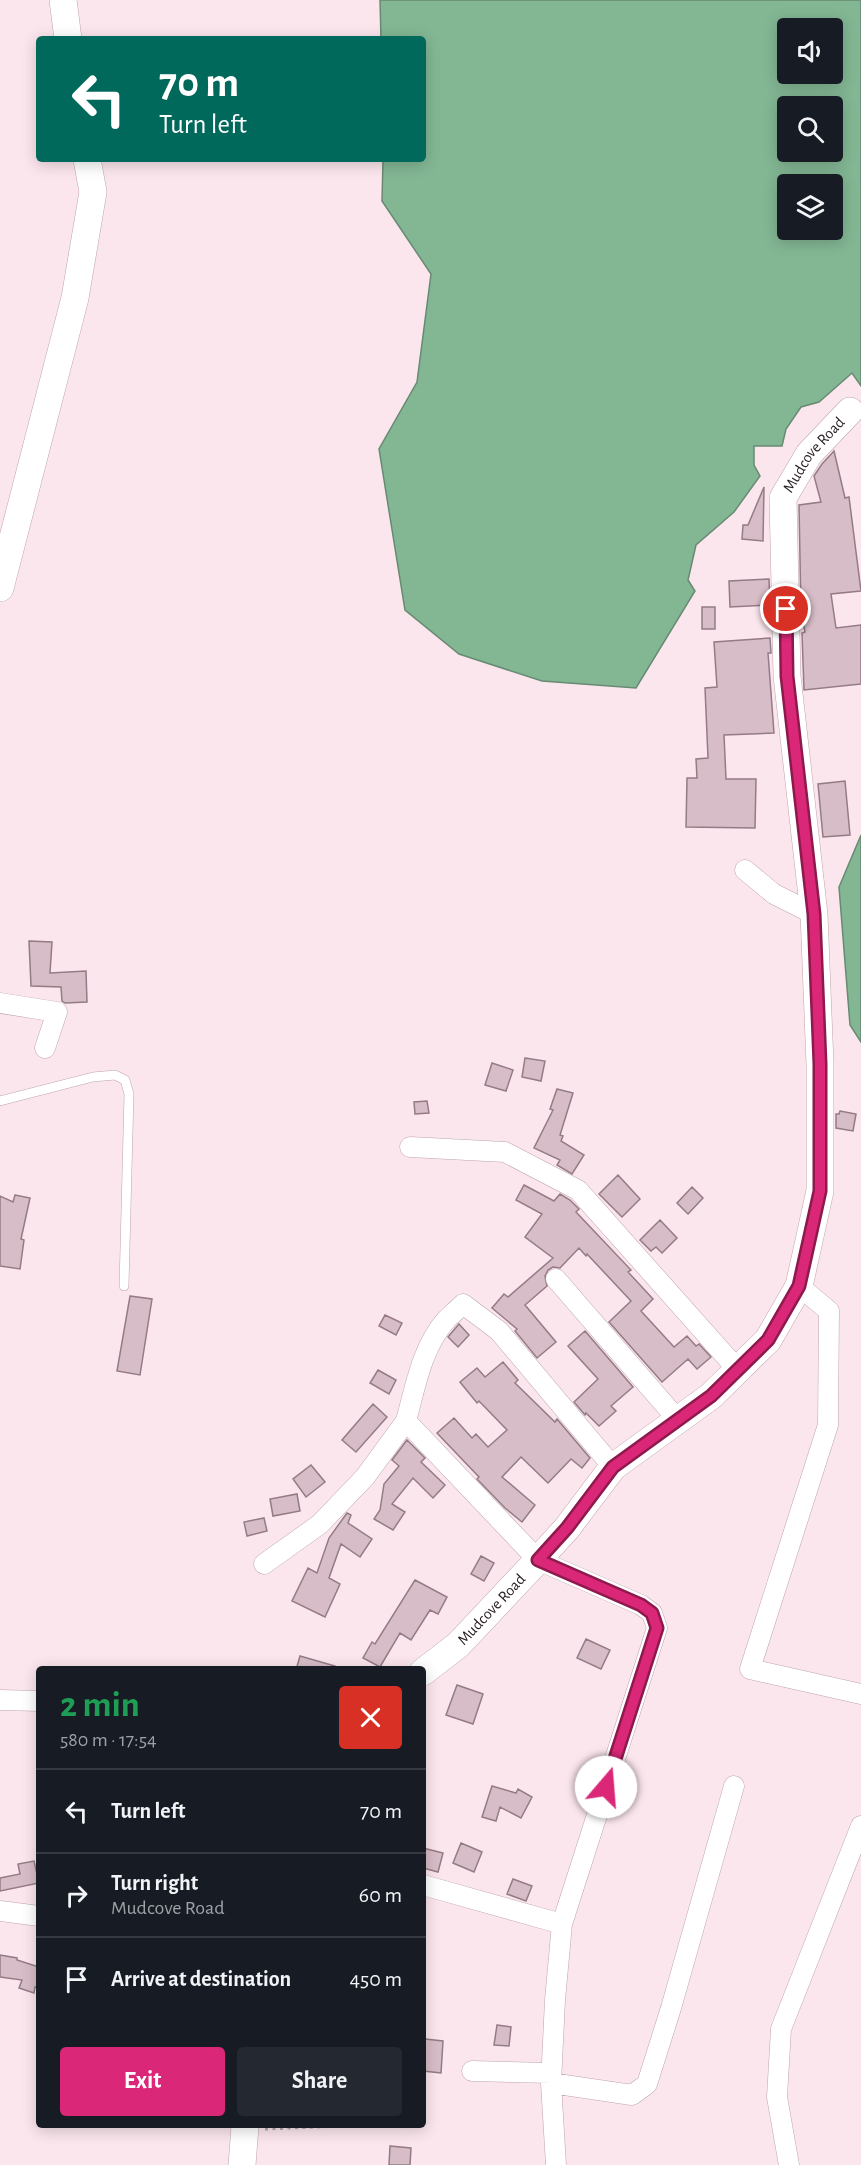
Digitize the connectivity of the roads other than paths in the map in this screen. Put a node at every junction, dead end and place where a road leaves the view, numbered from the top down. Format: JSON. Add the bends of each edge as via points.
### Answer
{"nodes":[{"id":1,"x":63,"y":0,"type":"edge"},
{"id":2,"x":68,"y":36,"type":"edge"},
{"id":3,"x":88,"y":162,"type":"edge"},
{"id":4,"x":850,"y":411,"type":"dead end"},
{"id":5,"x":0,"y":588,"type":"edge"},
{"id":6,"x":746,"y":870,"type":"dead end"},
{"id":7,"x":814,"y":914,"type":"junction"},
{"id":8,"x":0,"y":1003,"type":"edge"},
{"id":9,"x":45,"y":1048,"type":"dead end"},
{"id":10,"x":0,"y":1101,"type":"edge"},
{"id":11,"x":410,"y":1147,"type":"dead end"},
{"id":12,"x":556,"y":1279,"type":"dead end"},
{"id":13,"x":124,"y":1286,"type":"dead end"},
{"id":14,"x":799,"y":1286,"type":"junction"},
{"id":15,"x":738,"y":1370,"type":"junction"},
{"id":16,"x":678,"y":1420,"type":"junction"},
{"id":17,"x":406,"y":1421,"type":"junction"},
{"id":18,"x":613,"y":1467,"type":"junction"},
{"id":19,"x":538,"y":1560,"type":"junction"},
{"id":20,"x":264,"y":1564,"type":"dead end"},
{"id":21,"x":426,"y":1670,"type":"edge"},
{"id":22,"x":861,"y":1694,"type":"edge"},
{"id":23,"x":0,"y":1700,"type":"edge"},
{"id":24,"x":36,"y":1701,"type":"edge"},
{"id":25,"x":734,"y":1786,"type":"dead end"},
{"id":26,"x":861,"y":1826,"type":"edge"},
{"id":27,"x":426,"y":1886,"type":"edge"},
{"id":28,"x":0,"y":1911,"type":"edge"},
{"id":29,"x":36,"y":1916,"type":"edge"},
{"id":30,"x":562,"y":1924,"type":"junction"},
{"id":31,"x":472,"y":2071,"type":"dead end"},
{"id":32,"x":551,"y":2078,"type":"junction"},
{"id":33,"x":245,"y":2128,"type":"edge"},
{"id":34,"x":243,"y":2165,"type":"edge"},
{"id":35,"x":556,"y":2165,"type":"edge"},
{"id":36,"x":789,"y":2165,"type":"edge"}],
"edges":[{"from":1,"to":2,"type":"street"},
{"from":3,"to":5,"type":"street","via":[[93,192],[75,298]]},
{"from":4,"to":7,"type":"street","name":"Mudcove Road","via":[[809,454],[783,498],[787,676]]},
{"from":6,"to":7,"type":"street","via":[[774,894]]},
{"from":7,"to":14,"type":"street","name":"Mudcove Road","via":[[820,1191]]},
{"from":8,"to":9,"type":"street","via":[[57,1012]]},
{"from":10,"to":13,"type":"lane","via":[[93,1077],[114,1075],[125,1080],[129,1095]]},
{"from":11,"to":15,"type":"street","via":[[505,1152],[578,1190]]},
{"from":12,"to":16,"type":"street"},
{"from":14,"to":15,"type":"street","name":"Mudcove Road","via":[[768,1340]]},
{"from":14,"to":22,"type":"street","via":[[829,1311],[828,1425],[750,1669]]},
{"from":15,"to":16,"type":"street","name":"Mudcove Road"},
{"from":16,"to":18,"type":"street","name":"Mudcove Road"},
{"from":17,"to":18,"type":"street","via":[[427,1351],[444,1322],[463,1304],[499,1331]]},
{"from":17,"to":19,"type":"street"},
{"from":17,"to":20,"type":"street","via":[[365,1478],[327,1516]]},
{"from":18,"to":19,"type":"street","name":"Mudcove Road"},
{"from":19,"to":21,"type":"street","name":"Mudcove Road","via":[[458,1645]]},
{"from":19,"to":30,"type":"street","via":[[641,1605],[652,1613],[657,1628]]},
{"from":23,"to":24,"type":"street"},
{"from":25,"to":32,"type":"street","via":[[647,2084],[632,2095]]},
{"from":26,"to":36,"type":"street","via":[[781,2029],[777,2097]]},
{"from":27,"to":30,"type":"street"},
{"from":28,"to":29,"type":"street"},
{"from":30,"to":32,"type":"street"},
{"from":31,"to":32,"type":"street"},
{"from":32,"to":35,"type":"street"},
{"from":33,"to":34,"type":"street"}]}
